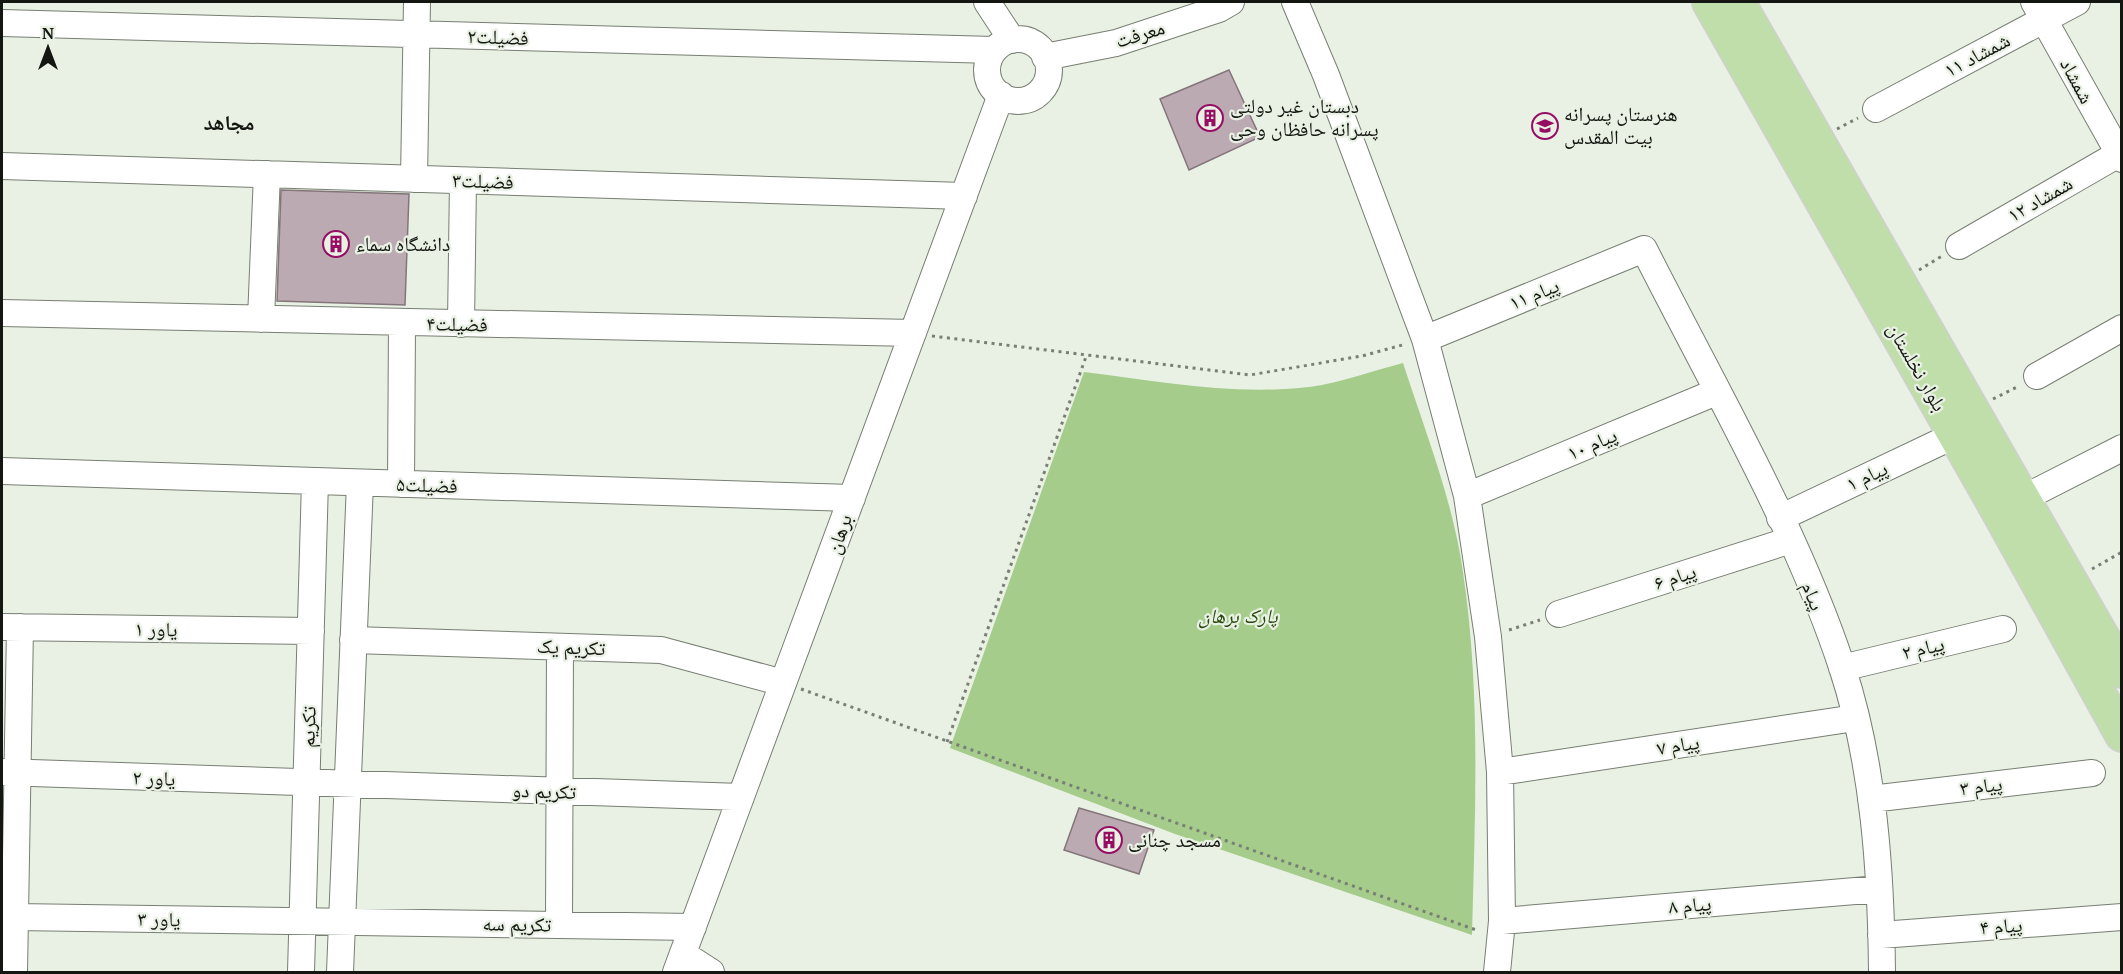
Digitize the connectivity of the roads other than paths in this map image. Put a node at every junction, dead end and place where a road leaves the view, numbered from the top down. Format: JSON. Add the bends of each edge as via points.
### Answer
{"nodes":[{"id":1,"x":417,"y":2,"type":"edge"},
{"id":2,"x":987,"y":2,"type":"edge"},
{"id":3,"x":1232,"y":2,"type":"edge"},
{"id":4,"x":1294,"y":2,"type":"edge"},
{"id":5,"x":1709,"y":2,"type":"edge"},
{"id":6,"x":1738,"y":2,"type":"edge"},
{"id":7,"x":2077,"y":2,"type":"edge"},
{"id":8,"x":2039,"y":10,"type":"edge"},
{"id":9,"x":2,"y":23,"type":"edge"},
{"id":10,"x":416,"y":35,"type":"junction"},
{"id":11,"x":1003,"y":45,"type":"junction"},
{"id":12,"x":1045,"y":57,"type":"junction"},
{"id":13,"x":1001,"y":96,"type":"junction"},
{"id":14,"x":1876,"y":110,"type":"road end"},
{"id":15,"x":2120,"y":155,"type":"edge"},
{"id":16,"x":2,"y":166,"type":"edge"},
{"id":17,"x":267,"y":174,"type":"junction"},
{"id":18,"x":414,"y":179,"type":"junction"},
{"id":19,"x":463,"y":181,"type":"junction"},
{"id":20,"x":964,"y":196,"type":"junction"},
{"id":21,"x":1959,"y":246,"type":"road end"},
{"id":22,"x":1644,"y":249,"type":"joint"},
{"id":23,"x":2,"y":313,"type":"edge"},
{"id":24,"x":261,"y":320,"type":"junction"},
{"id":25,"x":402,"y":323,"type":"junction"},
{"id":26,"x":461,"y":324,"type":"junction"},
{"id":27,"x":2121,"y":328,"type":"edge"},
{"id":28,"x":913,"y":333,"type":"junction"},
{"id":29,"x":1425,"y":339,"type":"junction"},
{"id":30,"x":2037,"y":376,"type":"road end"},
{"id":31,"x":1716,"y":392,"type":"junction"},
{"id":32,"x":1964,"y":423,"type":"junction"},
{"id":33,"x":2121,"y":448,"type":"edge"},
{"id":34,"x":2,"y":471,"type":"edge"},
{"id":35,"x":315,"y":482,"type":"junction"},
{"id":36,"x":360,"y":483,"type":"junction"},
{"id":37,"x":401,"y":484,"type":"junction"},
{"id":38,"x":1467,"y":496,"type":"junction"},
{"id":39,"x":852,"y":498,"type":"junction"},
{"id":40,"x":2010,"y":505,"type":"junction"},
{"id":41,"x":1780,"y":518,"type":"junction"},
{"id":42,"x":1791,"y":540,"type":"junction"},
{"id":43,"x":1559,"y":614,"type":"road end"},
{"id":44,"x":11,"y":627,"type":"edge"},
{"id":45,"x":2003,"y":629,"type":"dead end"},
{"id":46,"x":311,"y":631,"type":"junction"},
{"id":47,"x":353,"y":640,"type":"junction"},
{"id":48,"x":560,"y":647,"type":"junction"},
{"id":49,"x":1842,"y":668,"type":"junction"},
{"id":50,"x":2121,"y":671,"type":"edge"},
{"id":51,"x":783,"y":683,"type":"junction"},
{"id":52,"x":1855,"y":718,"type":"junction"},
{"id":53,"x":2121,"y":735,"type":"edge"},
{"id":54,"x":1500,"y":772,"type":"junction"},
{"id":55,"x":10,"y":773,"type":"edge"},
{"id":56,"x":2092,"y":773,"type":"dead end"},
{"id":57,"x":307,"y":783,"type":"junction"},
{"id":58,"x":347,"y":784,"type":"junction"},
{"id":59,"x":560,"y":791,"type":"junction"},
{"id":60,"x":741,"y":797,"type":"junction"},
{"id":61,"x":1871,"y":799,"type":"junction"},
{"id":62,"x":1879,"y":889,"type":"junction"},
{"id":63,"x":15,"y":917,"type":"junction"},
{"id":64,"x":2121,"y":917,"type":"edge"},
{"id":65,"x":303,"y":921,"type":"junction"},
{"id":66,"x":342,"y":922,"type":"junction"},
{"id":67,"x":559,"y":925,"type":"junction"},
{"id":68,"x":693,"y":927,"type":"junction"},
{"id":69,"x":1501,"y":930,"type":"junction"},
{"id":70,"x":1881,"y":935,"type":"junction"},
{"id":71,"x":680,"y":963,"type":"edge"},
{"id":72,"x":14,"y":972,"type":"edge"},
{"id":73,"x":301,"y":972,"type":"edge"},
{"id":74,"x":340,"y":972,"type":"edge"},
{"id":75,"x":711,"y":972,"type":"edge"},
{"id":76,"x":1497,"y":972,"type":"edge"},
{"id":77,"x":1882,"y":972,"type":"edge"}],
"edges":[{"from":1,"to":10,"type":"street"},
{"from":2,"to":11,"type":"street"},
{"from":3,"to":12,"type":"street","name":"معرفت","via":[[1116,43]]},
{"from":4,"to":29,"type":"street","via":[[1326,75]]},
{"from":5,"to":32,"type":"main road","name":"بلوار نخلستان"},
{"from":6,"to":32,"type":"main road","name":"بلوار نخلستان","via":[[1898,282]]},
{"from":7,"to":8,"type":"street","name":"شمشاد ۱۱"},
{"from":8,"to":14,"type":"street","name":"شمشاد ۱۱"},
{"from":8,"to":15,"type":"street","name":"شمشاد"},
{"from":9,"to":10,"type":"street","name":"فضیلت۲"},
{"from":10,"to":11,"type":"street","name":"فضیلت۲"},
{"from":10,"to":18,"type":"street"},
{"from":11,"to":12,"type":"street","via":[[1028,41],[1041,48]]},
{"from":11,"to":13,"type":"street","via":[[987,69],[993,88]]},
{"from":12,"to":13,"type":"street","via":[[1049,76],[1039,94],[1020,101]]},
{"from":13,"to":20,"type":"street","name":"برهان"},
{"from":15,"to":21,"type":"street","name":"شمشاد ۱۲"},
{"from":16,"to":17,"type":"street","name":"فضیلت۳"},
{"from":17,"to":18,"type":"street","name":"فضیلت۳"},
{"from":17,"to":24,"type":"street"},
{"from":18,"to":19,"type":"street","name":"فضیلت۳"},
{"from":19,"to":20,"type":"street","name":"فضیلت۳"},
{"from":19,"to":26,"type":"street"},
{"from":20,"to":28,"type":"street","name":"برهان"},
{"from":22,"to":29,"type":"street","name":"پیام ۱۱"},
{"from":22,"to":31,"type":"street","name":"پیام"},
{"from":23,"to":24,"type":"street","name":"فضیلت۴"},
{"from":24,"to":25,"type":"street","name":"فضیلت۴"},
{"from":25,"to":26,"type":"street","name":"فضیلت۴"},
{"from":25,"to":37,"type":"street"},
{"from":26,"to":28,"type":"street","name":"فضیلت۴"},
{"from":27,"to":30,"type":"street"},
{"from":28,"to":39,"type":"street","name":"برهان"},
{"from":29,"to":38,"type":"street"},
{"from":31,"to":38,"type":"street","name":"پیام ۱۰"},
{"from":31,"to":41,"type":"street","name":"پیام"},
{"from":32,"to":40,"type":"main road","name":"بلوار نخلستان"},
{"from":32,"to":41,"type":"street","name":"پیام ۱"},
{"from":33,"to":40,"type":"street"},
{"from":34,"to":35,"type":"street","name":"فضیلت۵"},
{"from":35,"to":36,"type":"street","name":"فضیلت۵"},
{"from":35,"to":46,"type":"street","name":"تکریم"},
{"from":36,"to":37,"type":"street","name":"فضیلت۵"},
{"from":36,"to":47,"type":"street"},
{"from":37,"to":39,"type":"street","name":"فضیلت۵"},
{"from":38,"to":54,"type":"street","via":[[1488,637]]},
{"from":39,"to":51,"type":"street","name":"برهان"},
{"from":40,"to":50,"type":"main road","name":"بلوار نخلستان","via":[[2070,582]]},
{"from":40,"to":53,"type":"main road","name":"بلوار نخلستان"},
{"from":41,"to":42,"type":"street","name":"پیام"},
{"from":42,"to":43,"type":"street","name":"پیام ۶"},
{"from":42,"to":49,"type":"street","name":"پیام"},
{"from":44,"to":46,"type":"street","name":"یاور ۱"},
{"from":44,"to":55,"type":"street"},
{"from":45,"to":49,"type":"street","name":"پیام ۲"},
{"from":46,"to":57,"type":"street","name":"تکریم"},
{"from":47,"to":48,"type":"street","name":"تکریم یک"},
{"from":47,"to":58,"type":"street"},
{"from":48,"to":51,"type":"street","name":"تکریم یک","via":[[661,650]]},
{"from":48,"to":59,"type":"street"},
{"from":49,"to":52,"type":"street","name":"پیام"},
{"from":51,"to":60,"type":"street","name":"برهان"},
{"from":52,"to":54,"type":"street","name":"پیام ۷"},
{"from":52,"to":61,"type":"street","name":"پیام"},
{"from":54,"to":69,"type":"street"},
{"from":55,"to":57,"type":"street","name":"یاور ۲"},
{"from":55,"to":63,"type":"street"},
{"from":56,"to":61,"type":"street","name":"پیام ۳"},
{"from":57,"to":58,"type":"street","name":"یاور ۲"},
{"from":57,"to":65,"type":"street","name":"تکریم"},
{"from":58,"to":59,"type":"street","name":"تکریم دو"},
{"from":58,"to":66,"type":"street"},
{"from":59,"to":60,"type":"street","name":"تکریم دو"},
{"from":59,"to":67,"type":"street"},
{"from":60,"to":68,"type":"street","name":"برهان"},
{"from":61,"to":62,"type":"street","name":"پیام"},
{"from":62,"to":69,"type":"street","name":"پیام ۸"},
{"from":62,"to":70,"type":"street","name":"پیام"},
{"from":63,"to":65,"type":"street","name":"یاور ۳"},
{"from":63,"to":72,"type":"street"},
{"from":64,"to":70,"type":"street","name":"پیام ۴"},
{"from":65,"to":66,"type":"street","name":"یاور ۳"},
{"from":65,"to":73,"type":"street","name":"تکریم"},
{"from":66,"to":67,"type":"street","name":"تکریم سه"},
{"from":66,"to":74,"type":"street"},
{"from":67,"to":68,"type":"street","name":"تکریم سه"},
{"from":68,"to":71,"type":"street","name":"برهان"},
{"from":69,"to":76,"type":"street"},
{"from":70,"to":77,"type":"street","name":"پیام"},
{"from":71,"to":75,"type":"street"}]}
